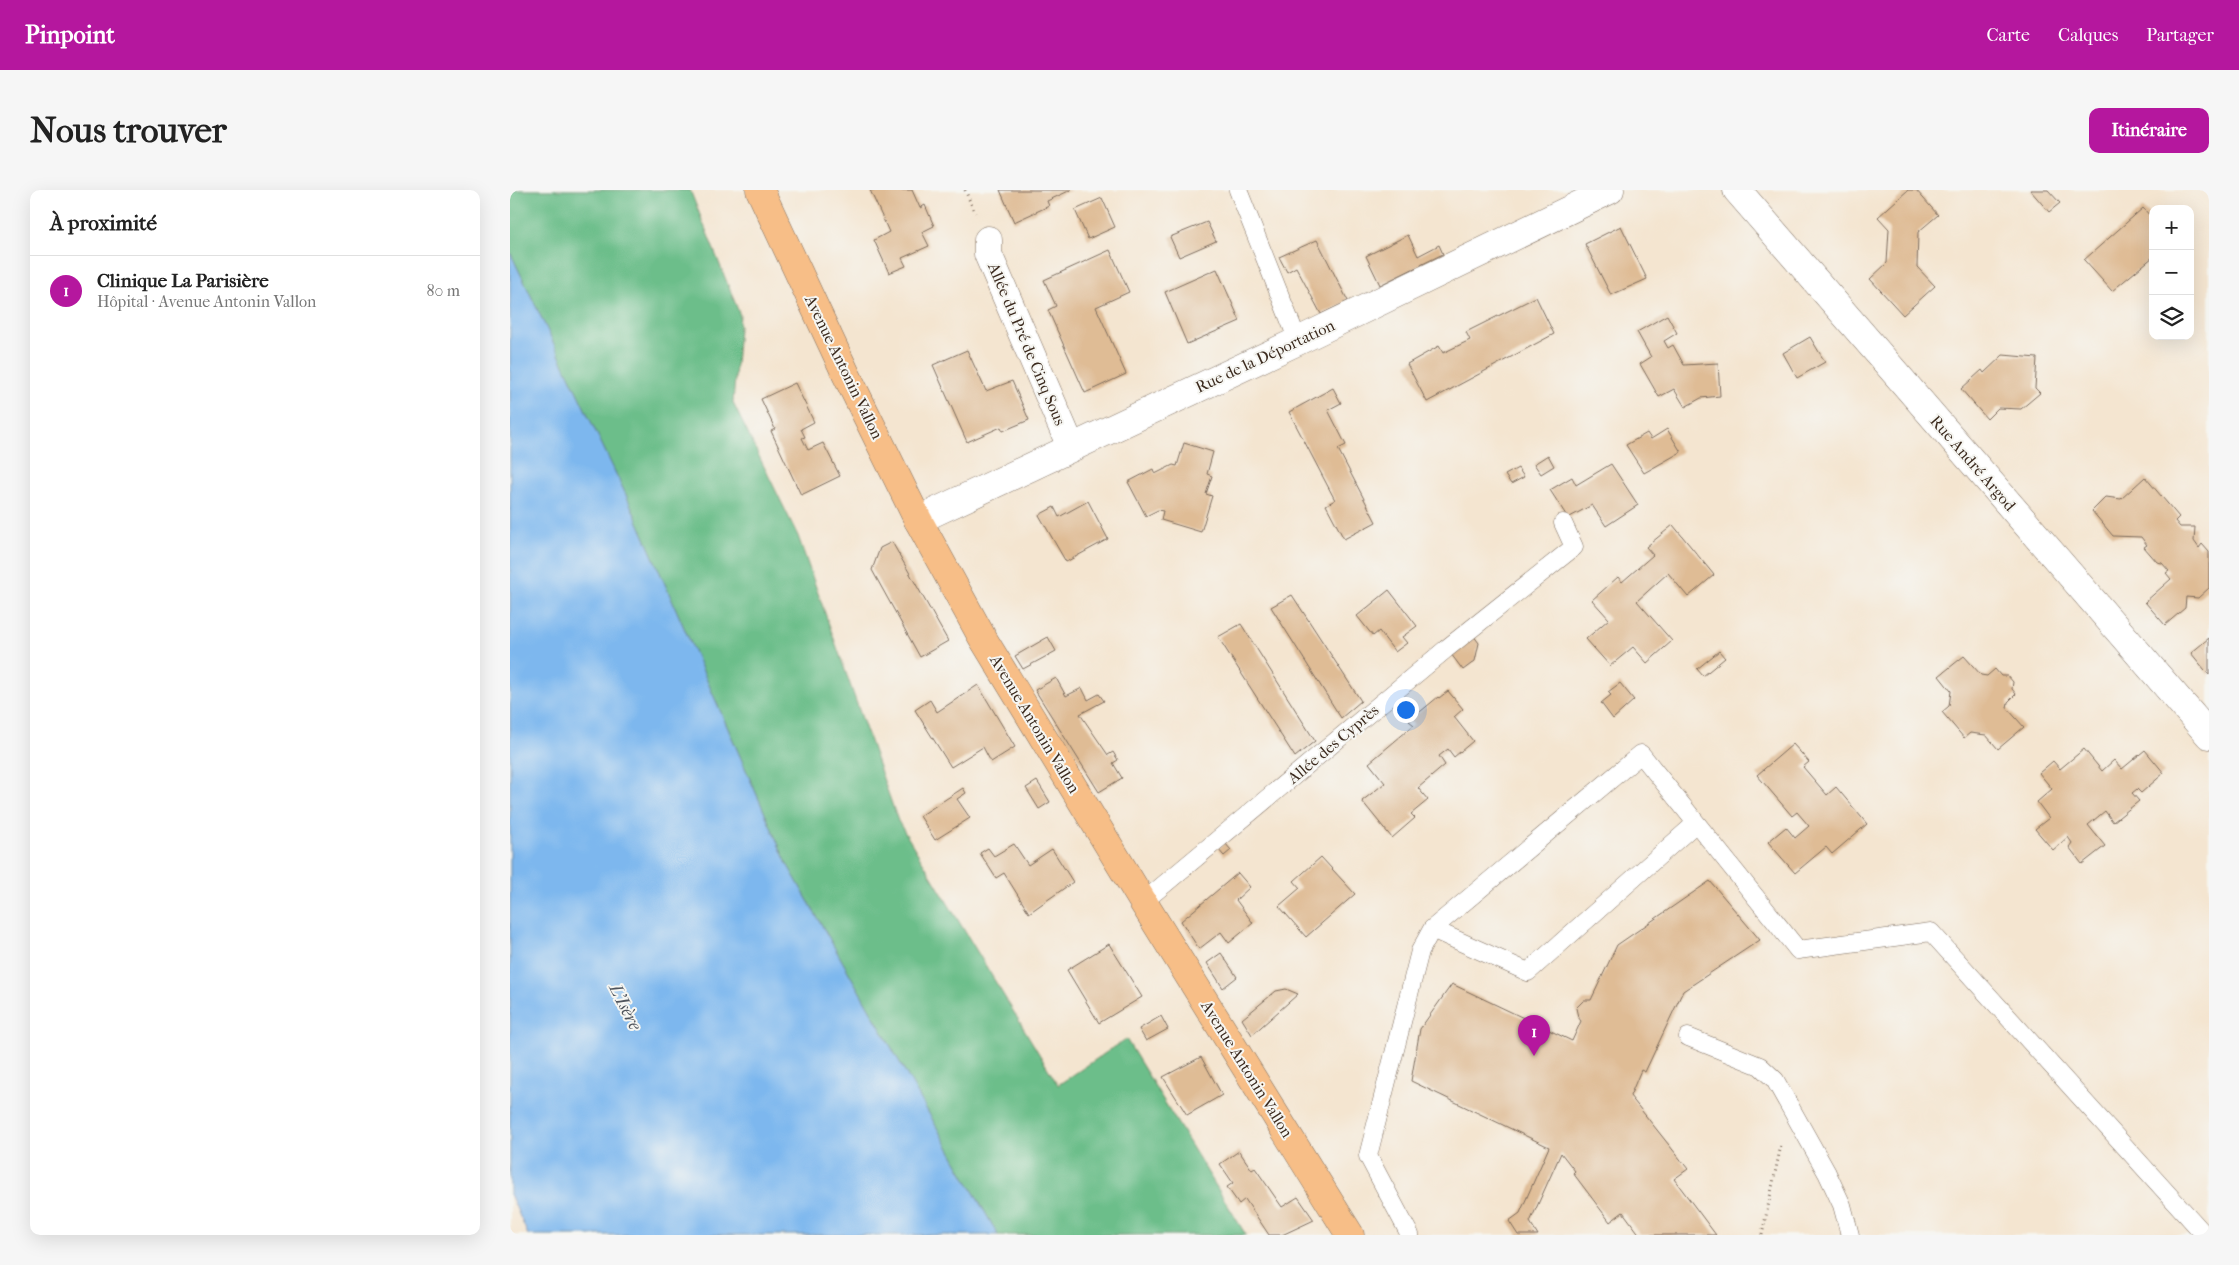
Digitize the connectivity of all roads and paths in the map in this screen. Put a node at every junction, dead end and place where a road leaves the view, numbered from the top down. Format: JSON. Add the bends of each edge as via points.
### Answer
{"nodes":[{"id":1,"x":760,"y":190,"type":"edge"},
{"id":2,"x":1238,"y":190,"type":"edge"},
{"id":3,"x":1610,"y":190,"type":"edge"},
{"id":4,"x":1737,"y":190,"type":"edge"},
{"id":5,"x":988,"y":240,"type":"dead end"},
{"id":6,"x":1298,"y":341,"type":"junction"},
{"id":7,"x":1071,"y":447,"type":"junction"},
{"id":8,"x":918,"y":520,"type":"junction"},
{"id":9,"x":1563,"y":523,"type":"dead end"},
{"id":10,"x":2209,"y":735,"type":"edge"},
{"id":11,"x":1696,"y":823,"type":"junction"},
{"id":12,"x":1143,"y":902,"type":"junction"},
{"id":13,"x":1432,"y":929,"type":"junction"},
{"id":14,"x":1688,"y":1037,"type":"dead end"},
{"id":15,"x":1789,"y":1107,"type":"junction"},
{"id":16,"x":1350,"y":1235,"type":"edge"},
{"id":17,"x":1410,"y":1235,"type":"edge"},
{"id":18,"x":1762,"y":1235,"type":"edge"},
{"id":19,"x":1850,"y":1235,"type":"edge"},
{"id":20,"x":2205,"y":1235,"type":"edge"}],
"edges":[{"from":1,"to":8,"type":"main road","name":"Avenue Antonin Vallon"},
{"from":2,"to":6,"type":"lane"},
{"from":3,"to":6,"type":"street","name":"Rue de la Déportation"},
{"from":4,"to":10,"type":"street","name":"Rue André Argod"},
{"from":5,"to":7,"type":"street","name":"Allée du Pré de Cinq Sous","via":[[988,254]]},
{"from":6,"to":7,"type":"street","name":"Rue de la Déportation"},
{"from":7,"to":8,"type":"street","name":"Rue de la Déportation"},
{"from":8,"to":12,"type":"main road","name":"Avenue Antonin Vallon","via":[[982,637]]},
{"from":9,"to":12,"type":"lane","name":"Allée des Cyprès","via":[[1574,547]]},
{"from":11,"to":13,"type":"lane","via":[[1528,972]]},
{"from":11,"to":13,"type":"lane","via":[[1641,754]]},
{"from":11,"to":20,"type":"lane","via":[[1798,950],[1931,932]]},
{"from":12,"to":16,"type":"main road","name":"Avenue Antonin Vallon"},
{"from":13,"to":17,"type":"lane","via":[[1420,951],[1368,1156]]},
{"from":14,"to":15,"type":"lane","via":[[1760,1066],[1775,1080]]},
{"from":15,"to":18,"type":"path"},
{"from":15,"to":19,"type":"lane","via":[[1827,1173],[1842,1205]]}]}
